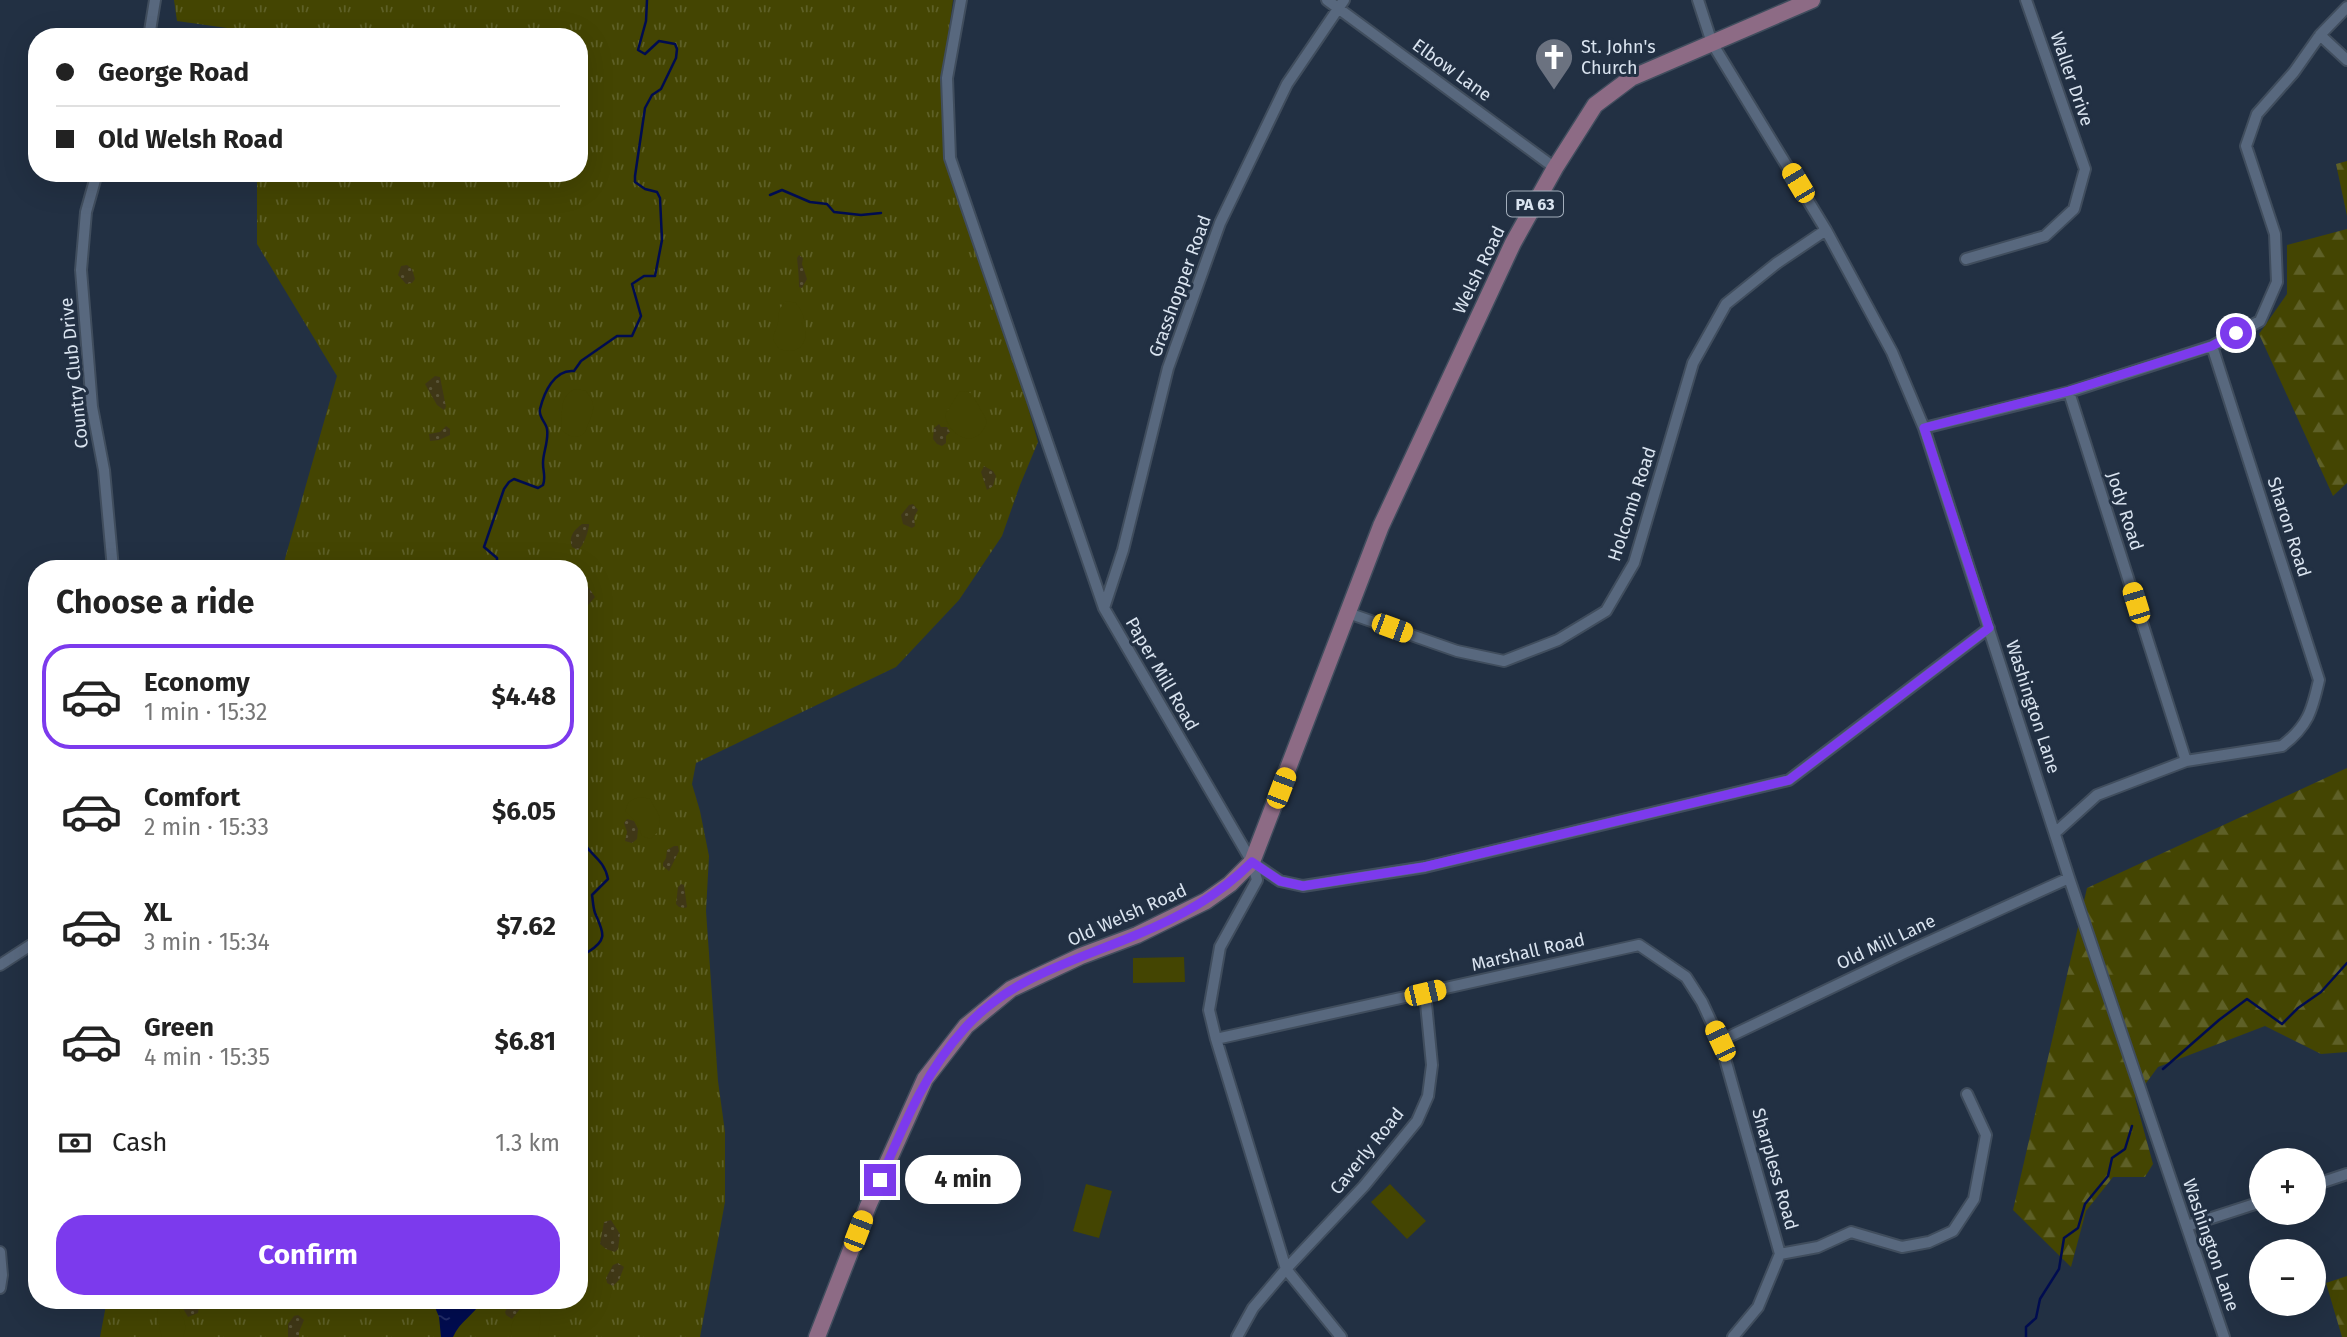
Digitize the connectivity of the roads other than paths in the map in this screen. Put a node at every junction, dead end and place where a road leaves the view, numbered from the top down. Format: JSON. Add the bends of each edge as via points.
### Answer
{"nodes":[{"id":1,"x":155,"y":0,"type":"edge"},
{"id":2,"x":961,"y":0,"type":"edge"},
{"id":3,"x":1327,"y":0,"type":"edge"},
{"id":4,"x":1698,"y":0,"type":"edge"},
{"id":5,"x":1812,"y":0,"type":"edge"},
{"id":6,"x":2026,"y":0,"type":"edge"},
{"id":7,"x":1341,"y":4,"type":"edge"},
{"id":8,"x":2347,"y":7,"type":"edge"},
{"id":9,"x":150,"y":28,"type":"edge"},
{"id":10,"x":2320,"y":35,"type":"junction"},
{"id":11,"x":1712,"y":43,"type":"junction"},
{"id":12,"x":2347,"y":60,"type":"edge"},
{"id":13,"x":1555,"y":168,"type":"junction"},
{"id":14,"x":94,"y":182,"type":"edge"},
{"id":15,"x":1826,"y":230,"type":"junction"},
{"id":16,"x":1966,"y":259,"type":"dead end"},
{"id":17,"x":2212,"y":346,"type":"junction"},
{"id":18,"x":2069,"y":391,"type":"junction"},
{"id":19,"x":1924,"y":428,"type":"junction"},
{"id":20,"x":1381,"y":526,"type":"joint"},
{"id":21,"x":112,"y":560,"type":"edge"},
{"id":22,"x":1104,"y":607,"type":"junction"},
{"id":23,"x":1348,"y":613,"type":"junction"},
{"id":24,"x":1989,"y":628,"type":"junction"},
{"id":25,"x":2186,"y":761,"type":"junction"},
{"id":26,"x":2056,"y":832,"type":"junction"},
{"id":27,"x":1252,"y":862,"type":"junction"},
{"id":28,"x":2069,"y":878,"type":"junction"},
{"id":29,"x":28,"y":947,"type":"edge"},
{"id":30,"x":0,"y":965,"type":"edge"},
{"id":31,"x":1425,"y":993,"type":"junction"},
{"id":32,"x":1702,"y":1002,"type":"joint"},
{"id":33,"x":1216,"y":1040,"type":"junction"},
{"id":34,"x":1720,"y":1041,"type":"junction"},
{"id":35,"x":1967,"y":1094,"type":"dead end"},
{"id":36,"x":2347,"y":1174,"type":"edge"},
{"id":37,"x":2326,"y":1181,"type":"edge"},
{"id":38,"x":2249,"y":1206,"type":"edge"},
{"id":39,"x":2187,"y":1226,"type":"junction"},
{"id":40,"x":0,"y":1252,"type":"edge"},
{"id":41,"x":1780,"y":1254,"type":"junction"},
{"id":42,"x":1286,"y":1269,"type":"junction"},
{"id":43,"x":0,"y":1288,"type":"edge"},
{"id":44,"x":817,"y":1337,"type":"edge"},
{"id":45,"x":1237,"y":1337,"type":"edge"},
{"id":46,"x":1341,"y":1337,"type":"edge"},
{"id":47,"x":1733,"y":1337,"type":"edge"},
{"id":48,"x":2224,"y":1337,"type":"edge"}],
"edges":[{"from":1,"to":9,"type":"street"},
{"from":2,"to":22,"type":"street","name":"Paper Mill Road","via":[[947,78],[950,158]]},
{"from":3,"to":7,"type":"street","name":"Elbow Lane"},
{"from":4,"to":11,"type":"street","name":"Washington Lane"},
{"from":5,"to":11,"type":"main road","name":"Welsh Road","number":"PA 63"},
{"from":6,"to":16,"type":"street","name":"Waller Drive","via":[[2085,169],[2074,209],[2045,236]]},
{"from":7,"to":13,"type":"street","name":"Elbow Lane"},
{"from":7,"to":22,"type":"street","name":"Grasshopper Road","via":[[1287,84],[1220,223],[1168,368],[1124,550]]},
{"from":8,"to":10,"type":"street"},
{"from":10,"to":12,"type":"street"},
{"from":10,"to":17,"type":"street","via":[[2257,114],[2246,146],[2275,234],[2277,282],[2260,321]]},
{"from":11,"to":13,"type":"main road","name":"Welsh Road","number":"PA 63","via":[[1631,78],[1595,105]]},
{"from":11,"to":15,"type":"street","name":"Washington Lane"},
{"from":13,"to":20,"type":"main road","name":"Welsh Road","number":"PA 63","via":[[1513,243]]},
{"from":14,"to":21,"type":"street","name":"Country Club Drive","via":[[86,212],[81,270],[92,407],[104,470]]},
{"from":15,"to":19,"type":"street","name":"Washington Lane","via":[[1892,352]]},
{"from":15,"to":23,"type":"street","name":"Holcomb Road","via":[[1726,303],[1693,363],[1634,563],[1606,611],[1558,640],[1504,661],[1457,651]]},
{"from":17,"to":18,"type":"street"},
{"from":17,"to":25,"type":"street","name":"Sharon Road","via":[[2319,680],[2308,720],[2282,746]]},
{"from":18,"to":19,"type":"street"},
{"from":18,"to":25,"type":"street","name":"Jody Road"},
{"from":19,"to":24,"type":"street","name":"Washington Lane"},
{"from":20,"to":23,"type":"main road","name":"Old Welsh Road","number":"PA 63"},
{"from":22,"to":27,"type":"street","name":"Paper Mill Road"},
{"from":23,"to":27,"type":"main road","name":"Old Welsh Road","number":"PA 63"},
{"from":24,"to":26,"type":"street","name":"Washington Lane"},
{"from":24,"to":27,"type":"street","via":[[1789,780],[1424,867],[1303,886],[1280,881]]},
{"from":25,"to":26,"type":"street","via":[[2097,795]]},
{"from":26,"to":28,"type":"street","name":"Washington Lane"},
{"from":27,"to":33,"type":"street","via":[[1257,880],[1220,947],[1209,1010]]},
{"from":27,"to":44,"type":"main road","name":"Old Welsh Road","number":"PA 63","via":[[1206,901],[1011,989],[966,1026],[925,1079],[868,1206]]},
{"from":28,"to":34,"type":"street","name":"Old Mill Lane"},
{"from":28,"to":39,"type":"street","name":"Washington Lane"},
{"from":29,"to":30,"type":"street"},
{"from":31,"to":32,"type":"street","name":"Marshall Road","via":[[1639,945],[1686,977]]},
{"from":31,"to":33,"type":"street","name":"Marshall Road"},
{"from":31,"to":42,"type":"street","name":"Caverly Road","via":[[1432,1065],[1428,1096],[1417,1121]]},
{"from":32,"to":34,"type":"street","name":"Sharpless Road"},
{"from":33,"to":42,"type":"street"},
{"from":34,"to":41,"type":"street","name":"Sharpless Road"},
{"from":35,"to":41,"type":"street","via":[[1986,1135],[1973,1199],[1953,1231],[1902,1247],[1851,1232],[1818,1247]]},
{"from":36,"to":37,"type":"street"},
{"from":38,"to":39,"type":"street"},
{"from":39,"to":48,"type":"street","name":"Washington Lane"},
{"from":40,"to":43,"type":"street"},
{"from":41,"to":47,"type":"street","name":"Sharpless Road","via":[[1758,1307]]},
{"from":42,"to":45,"type":"street","via":[[1253,1308]]},
{"from":42,"to":46,"type":"street"}]}
